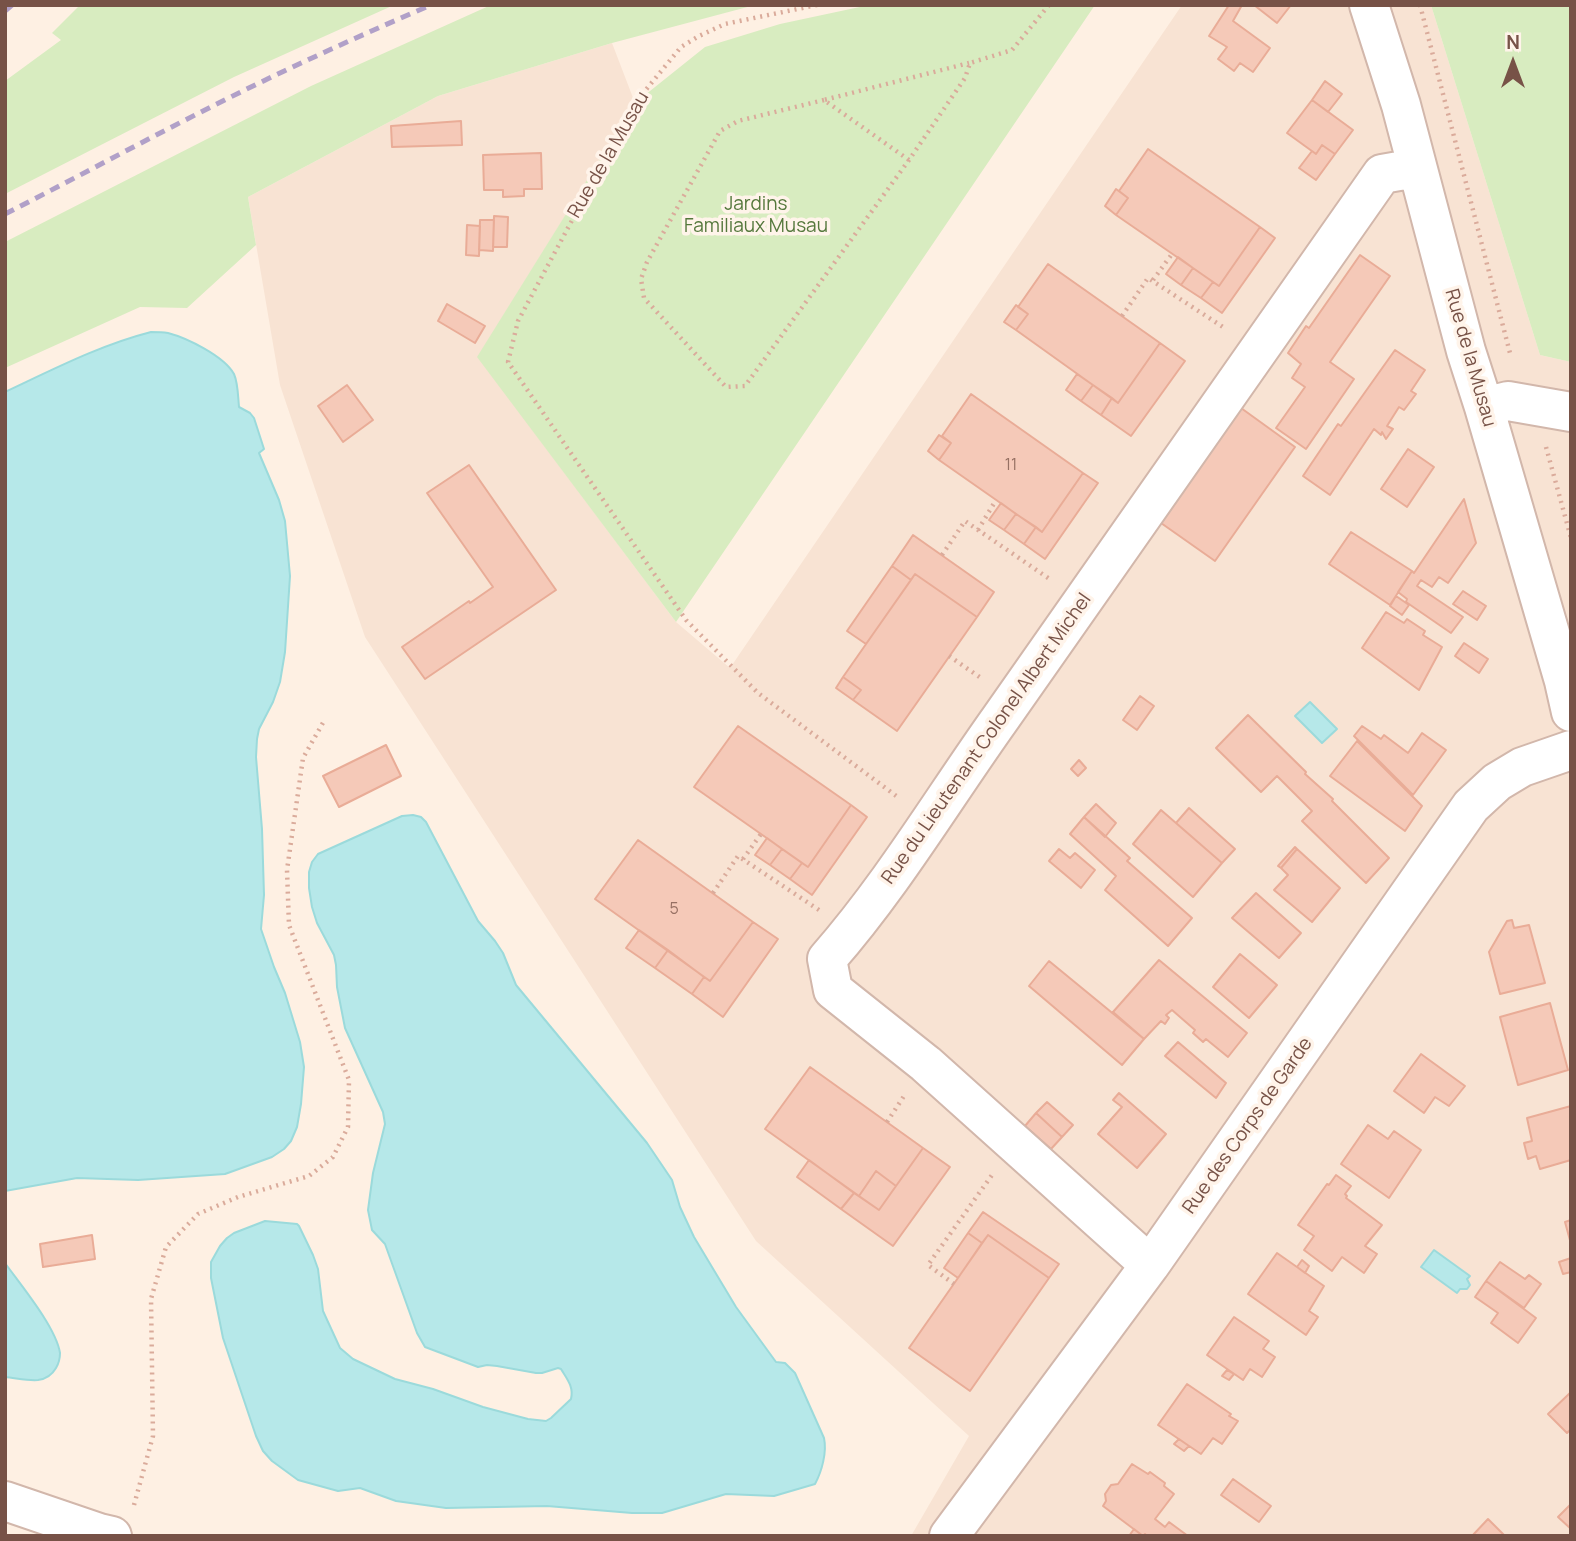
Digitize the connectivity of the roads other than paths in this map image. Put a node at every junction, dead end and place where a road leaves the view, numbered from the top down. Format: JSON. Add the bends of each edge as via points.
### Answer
{"nodes":[{"id":1,"x":1369,"y":5,"type":"edge"},
{"id":2,"x":1416,"y":168,"type":"junction"},
{"id":3,"x":1484,"y":407,"type":"junction"},
{"id":4,"x":1571,"y":412,"type":"edge"},
{"id":5,"x":1571,"y":712,"type":"edge"},
{"id":6,"x":1571,"y":750,"type":"edge"},
{"id":7,"x":1150,"y":1265,"type":"junction"},
{"id":8,"x":5,"y":1501,"type":"edge"},
{"id":9,"x":122,"y":1523,"type":"edge"},
{"id":10,"x":949,"y":1536,"type":"edge"}],
"edges":[{"from":1,"to":2,"type":"street","name":"Rue de la Musau"},
{"from":2,"to":3,"type":"street","name":"Rue de la Musau"},
{"from":2,"to":7,"type":"street","name":"Rue du Lieutenant Colonel Albert Michel","via":[[1382,174],[931,821],[827,959],[833,990],[926,1064]]},
{"from":3,"to":4,"type":"street","via":[[1508,401]]},
{"from":3,"to":5,"type":"street","name":"Rue de la Musau"},
{"from":6,"to":7,"type":"street","name":"Rue des Corps de Garde","via":[[1522,767],[1497,782],[1471,807]]},
{"from":7,"to":10,"type":"street","name":"Rue des Corps de Garde"},
{"from":8,"to":9,"type":"street","via":[[99,1533]]}]}
